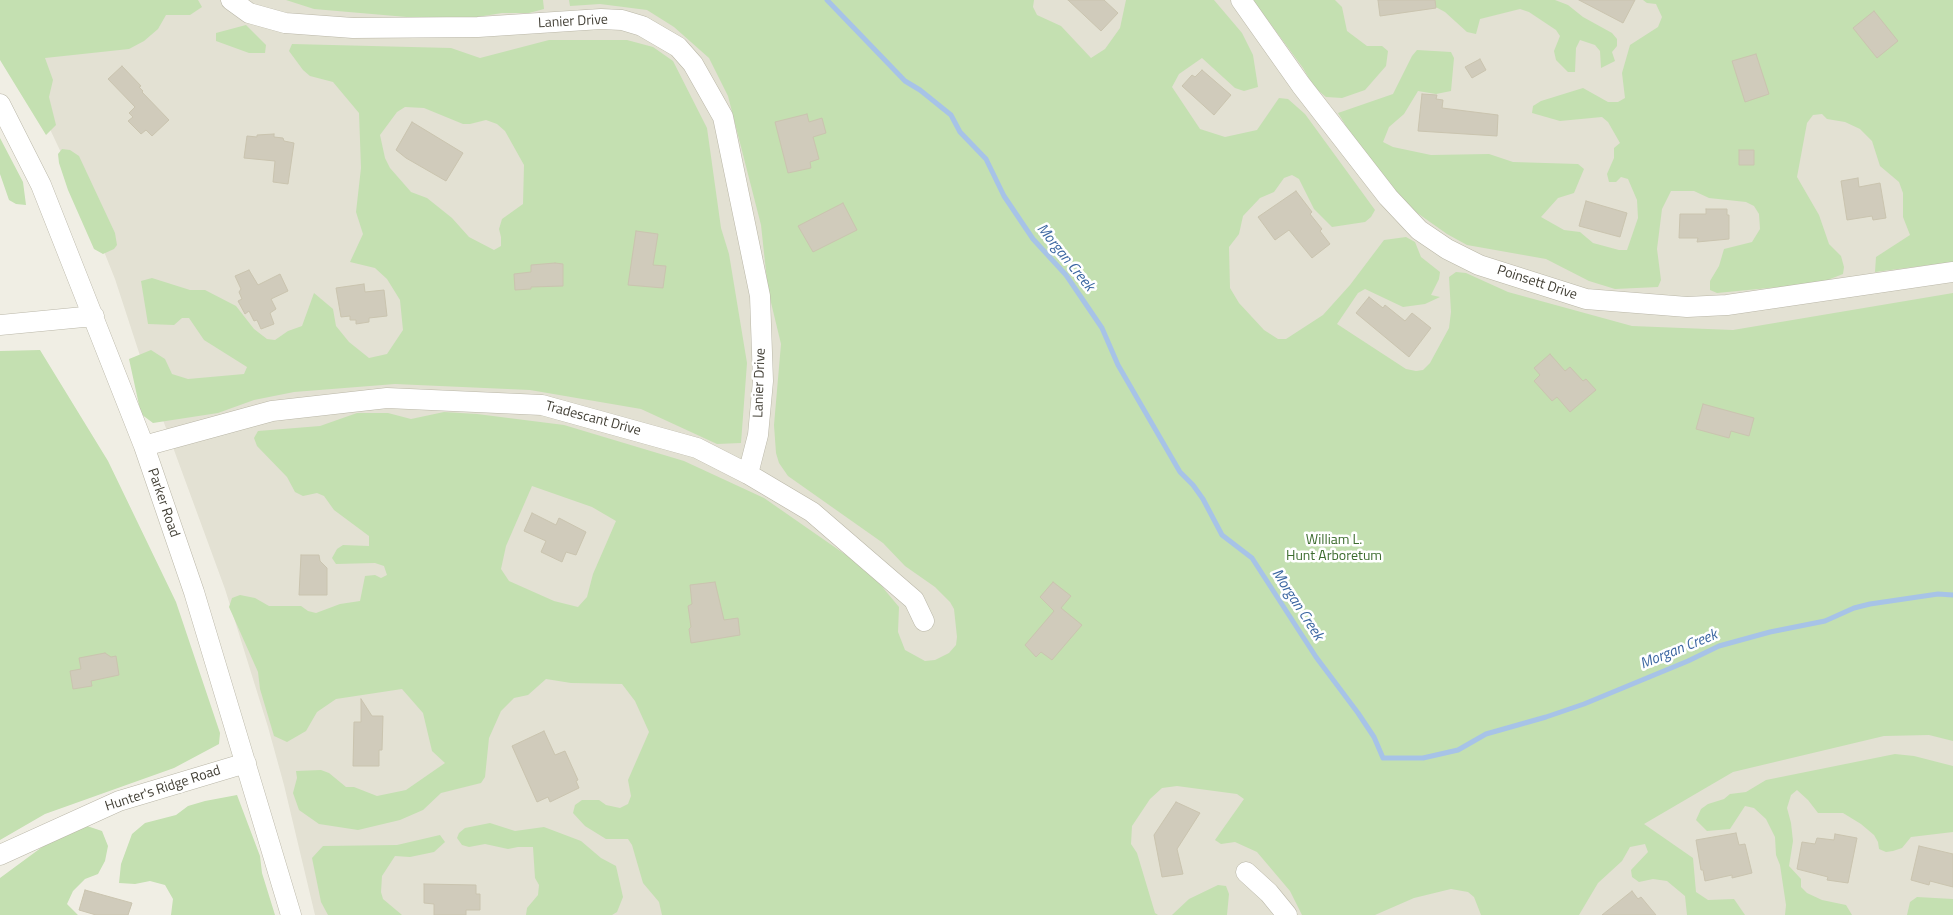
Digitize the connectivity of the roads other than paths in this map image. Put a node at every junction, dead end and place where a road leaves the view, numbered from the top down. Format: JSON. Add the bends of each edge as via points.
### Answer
{"nodes":[{"id":1,"x":231,"y":0,"type":"edge"},
{"id":2,"x":1241,"y":0,"type":"edge"},
{"id":3,"x":0,"y":104,"type":"edge"},
{"id":4,"x":1953,"y":272,"type":"edge"},
{"id":5,"x":94,"y":316,"type":"junction"},
{"id":6,"x":0,"y":325,"type":"edge"},
{"id":7,"x":144,"y":446,"type":"junction"},
{"id":8,"x":748,"y":474,"type":"junction"},
{"id":9,"x":924,"y":621,"type":"dead end"},
{"id":10,"x":246,"y":762,"type":"junction"},
{"id":11,"x":0,"y":855,"type":"edge"},
{"id":12,"x":1246,"y":872,"type":"dead end"},
{"id":13,"x":290,"y":915,"type":"edge"},
{"id":14,"x":1288,"y":915,"type":"edge"}],
"edges":[{"from":1,"to":8,"type":"street","name":"Lanier Drive","via":[[250,14],[285,23],[352,28],[478,27],[622,20],[659,34],[678,47],[693,64],[723,116],[760,296],[763,381],[758,435]]},
{"from":2,"to":4,"type":"street","name":"Poinsett Drive","via":[[1301,85],[1388,197],[1419,230],[1479,265],[1586,299],[1687,307],[1727,305]]},
{"from":3,"to":5,"type":"street","name":"Parker Road","via":[[41,185]]},
{"from":5,"to":6,"type":"street"},
{"from":5,"to":7,"type":"street","name":"Parker Road"},
{"from":7,"to":8,"type":"street","name":"Tradescant Drive","via":[[272,411],[387,398],[542,405],[697,448]]},
{"from":7,"to":10,"type":"street","name":"Parker Road","via":[[194,592]]},
{"from":8,"to":9,"type":"street","name":"Tradescant Drive","via":[[812,512],[914,600]]},
{"from":10,"to":11,"type":"street","name":"Hunter's Ridge Road","via":[[119,800]]},
{"from":10,"to":13,"type":"street","name":"Parker Road"},
{"from":12,"to":14,"type":"street"}]}
